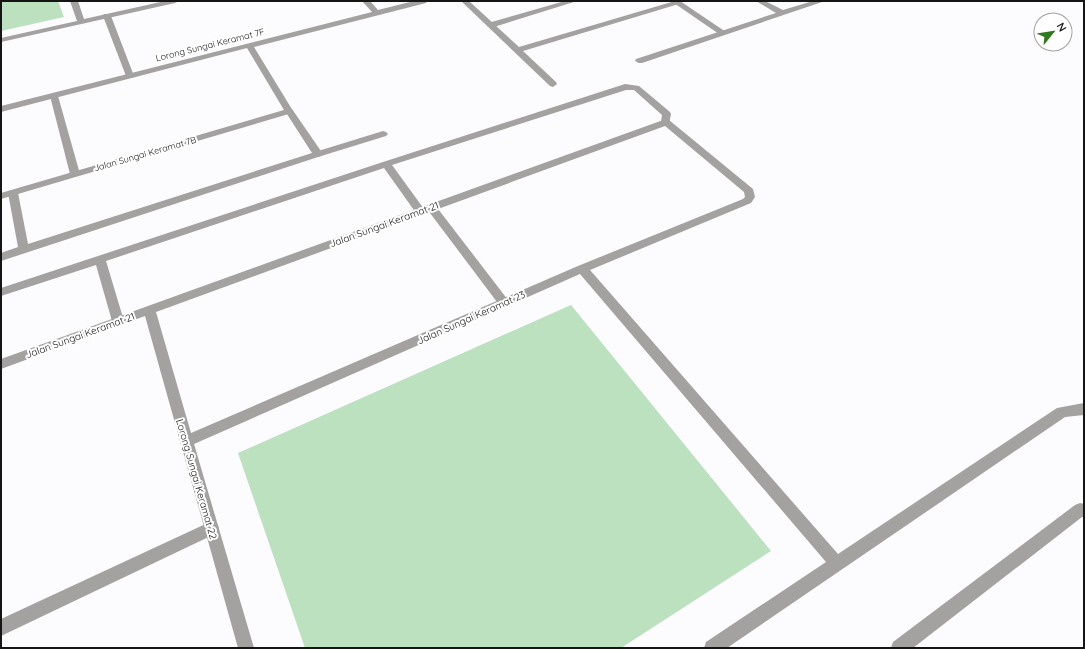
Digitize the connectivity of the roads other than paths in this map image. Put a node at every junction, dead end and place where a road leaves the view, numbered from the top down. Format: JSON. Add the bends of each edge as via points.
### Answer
{"nodes":[{"id":1,"x":74,"y":1,"type":"edge"},
{"id":2,"x":175,"y":1,"type":"edge"},
{"id":3,"x":366,"y":1,"type":"edge"},
{"id":4,"x":423,"y":1,"type":"edge"},
{"id":5,"x":465,"y":1,"type":"edge"},
{"id":6,"x":572,"y":1,"type":"edge"},
{"id":7,"x":760,"y":1,"type":"edge"},
{"id":8,"x":821,"y":1,"type":"edge"},
{"id":9,"x":677,"y":2,"type":"edge"},
{"id":10,"x":377,"y":13,"type":"junction"},
{"id":11,"x":782,"y":14,"type":"junction"},
{"id":12,"x":106,"y":16,"type":"junction"},
{"id":13,"x":81,"y":22,"type":"junction"},
{"id":14,"x":491,"y":25,"type":"junction"},
{"id":15,"x":722,"y":32,"type":"junction"},
{"id":16,"x":1,"y":40,"type":"edge"},
{"id":17,"x":250,"y":45,"type":"junction"},
{"id":18,"x":518,"y":50,"type":"junction"},
{"id":19,"x":639,"y":61,"type":"dead end"},
{"id":20,"x":130,"y":76,"type":"junction"},
{"id":21,"x":554,"y":84,"type":"dead end"},
{"id":22,"x":54,"y":96,"type":"junction"},
{"id":23,"x":1,"y":109,"type":"edge"},
{"id":24,"x":289,"y":112,"type":"junction"},
{"id":25,"x":666,"y":122,"type":"junction"},
{"id":26,"x":383,"y":134,"type":"dead end"},
{"id":27,"x":318,"y":154,"type":"junction"},
{"id":28,"x":386,"y":164,"type":"junction"},
{"id":29,"x":75,"y":174,"type":"junction"},
{"id":30,"x":12,"y":193,"type":"junction"},
{"id":31,"x":1,"y":196,"type":"edge"},
{"id":32,"x":426,"y":209,"type":"junction"},
{"id":33,"x":24,"y":249,"type":"junction"},
{"id":34,"x":1,"y":257,"type":"edge"},
{"id":35,"x":100,"y":259,"type":"junction"},
{"id":36,"x":582,"y":269,"type":"junction"},
{"id":37,"x":1,"y":292,"type":"edge"},
{"id":38,"x":504,"y":303,"type":"junction"},
{"id":39,"x":149,"y":310,"type":"junction"},
{"id":40,"x":118,"y":321,"type":"junction"},
{"id":41,"x":1,"y":364,"type":"edge"},
{"id":42,"x":1084,"y":409,"type":"edge"},
{"id":43,"x":186,"y":441,"type":"junction"},
{"id":44,"x":1084,"y":511,"type":"edge"},
{"id":45,"x":212,"y":528,"type":"junction"},
{"id":46,"x":837,"y":564,"type":"junction"},
{"id":47,"x":1,"y":628,"type":"edge"},
{"id":48,"x":246,"y":648,"type":"edge"},
{"id":49,"x":712,"y":648,"type":"edge"},
{"id":50,"x":899,"y":648,"type":"edge"}],
"edges":[{"from":1,"to":13,"type":"street"},
{"from":2,"to":12,"type":"street"},
{"from":3,"to":10,"type":"street"},
{"from":4,"to":10,"type":"street","name":"Lorong Sungai Keramat 7F"},
{"from":5,"to":14,"type":"street"},
{"from":6,"to":14,"type":"street"},
{"from":7,"to":11,"type":"street"},
{"from":8,"to":11,"type":"street"},
{"from":9,"to":15,"type":"street"},
{"from":9,"to":18,"type":"street"},
{"from":10,"to":17,"type":"street","name":"Lorong Sungai Keramat 7F"},
{"from":11,"to":15,"type":"street"},
{"from":12,"to":13,"type":"street"},
{"from":12,"to":20,"type":"street"},
{"from":13,"to":16,"type":"street"},
{"from":14,"to":18,"type":"street"},
{"from":15,"to":19,"type":"street"},
{"from":17,"to":20,"type":"street","name":"Lorong Sungai Keramat 7F"},
{"from":17,"to":24,"type":"street"},
{"from":18,"to":21,"type":"street"},
{"from":20,"to":22,"type":"street","name":"Lorong Sungai Keramat 7F"},
{"from":22,"to":23,"type":"street","name":"Lorong Sungai Keramat 7F"},
{"from":22,"to":29,"type":"street"},
{"from":24,"to":27,"type":"street"},
{"from":24,"to":29,"type":"street","name":"Jalan Sungai Keramat 7B"},
{"from":25,"to":28,"type":"street","via":[[667,114],[636,88],[625,87]]},
{"from":25,"to":32,"type":"street","name":"Jalan Sungai Keramat 21"},
{"from":25,"to":36,"type":"street","name":"Jalan Sungai Keramat 23","via":[[749,191],[750,197],[747,201]]},
{"from":26,"to":27,"type":"street"},
{"from":27,"to":33,"type":"street"},
{"from":28,"to":32,"type":"street"},
{"from":28,"to":35,"type":"street"},
{"from":29,"to":30,"type":"street","name":"Jalan Sungai Keramat 7B"},
{"from":30,"to":31,"type":"street","name":"Jalan Sungai Keramat 7B"},
{"from":30,"to":33,"type":"street"},
{"from":32,"to":38,"type":"street"},
{"from":32,"to":39,"type":"street","name":"Jalan Sungai Keramat 21"},
{"from":33,"to":34,"type":"street"},
{"from":35,"to":37,"type":"street"},
{"from":35,"to":40,"type":"street"},
{"from":36,"to":38,"type":"street","name":"Jalan Sungai Keramat 23"},
{"from":36,"to":46,"type":"street"},
{"from":38,"to":43,"type":"street","name":"Jalan Sungai Keramat 23"},
{"from":39,"to":40,"type":"street","name":"Jalan Sungai Keramat 21"},
{"from":39,"to":43,"type":"street","name":"Lorong Sungai Keramat 22"},
{"from":40,"to":41,"type":"street","name":"Jalan Sungai Keramat 21"},
{"from":42,"to":46,"type":"street","via":[[1062,412]]},
{"from":43,"to":45,"type":"street","name":"Lorong Sungai Keramat 22"},
{"from":44,"to":50,"type":"street","via":[[1080,510]]},
{"from":45,"to":47,"type":"street"},
{"from":45,"to":48,"type":"street","name":"Lorong Sungai Keramat 22"},
{"from":46,"to":49,"type":"street"}]}
